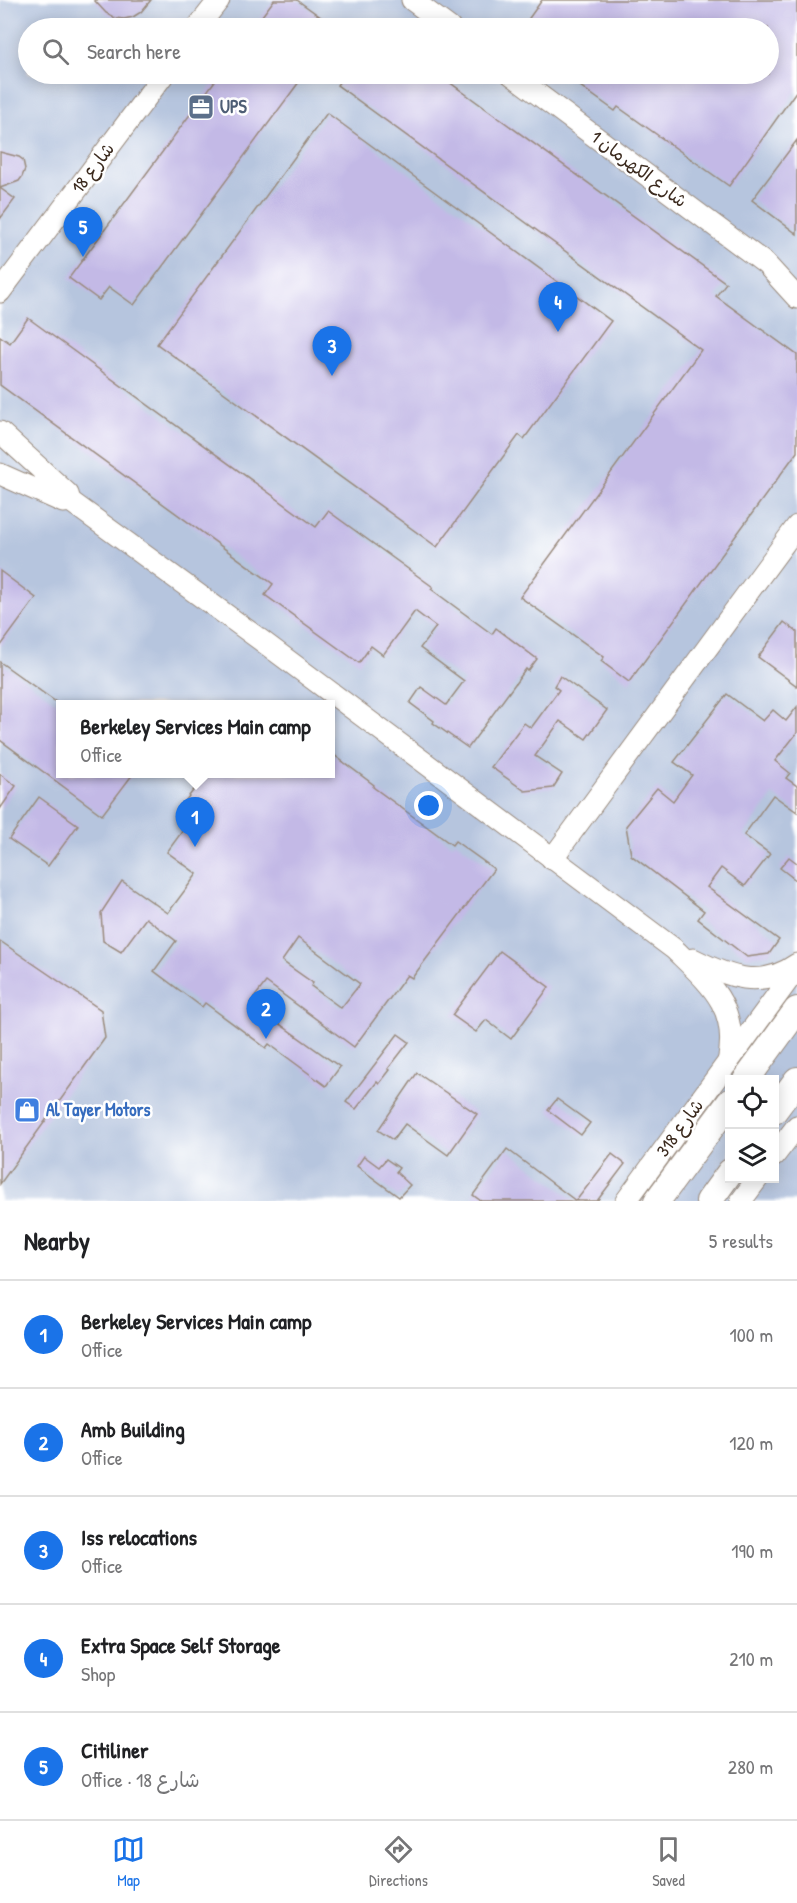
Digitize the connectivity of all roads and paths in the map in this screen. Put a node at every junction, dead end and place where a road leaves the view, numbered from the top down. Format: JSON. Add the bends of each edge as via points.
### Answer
{"nodes":[{"id":1,"x":219,"y":0,"type":"edge"},
{"id":2,"x":412,"y":0,"type":"edge"},
{"id":3,"x":205,"y":18,"type":"edge"},
{"id":4,"x":436,"y":18,"type":"edge"},
{"id":5,"x":156,"y":84,"type":"edge"},
{"id":6,"x":524,"y":84,"type":"edge"},
{"id":7,"x":766,"y":264,"type":"junction"},
{"id":8,"x":797,"y":278,"type":"edge"},
{"id":9,"x":0,"y":292,"type":"edge"},
{"id":10,"x":797,"y":297,"type":"edge"},
{"id":11,"x":0,"y":432,"type":"edge"},
{"id":12,"x":0,"y":474,"type":"edge"},
{"id":13,"x":70,"y":501,"type":"junction"},
{"id":14,"x":797,"y":525,"type":"edge"},
{"id":15,"x":552,"y":859,"type":"junction"},
{"id":16,"x":674,"y":949,"type":"junction"},
{"id":17,"x":797,"y":966,"type":"edge"},
{"id":18,"x":797,"y":1010,"type":"edge"},
{"id":19,"x":737,"y":1071,"type":"edge"},
{"id":20,"x":797,"y":1080,"type":"edge"},
{"id":21,"x":779,"y":1104,"type":"edge"},
{"id":22,"x":725,"y":1108,"type":"edge"},
{"id":23,"x":797,"y":1126,"type":"edge"},
{"id":24,"x":779,"y":1149,"type":"edge"},
{"id":25,"x":725,"y":1178,"type":"edge"},
{"id":26,"x":755,"y":1183,"type":"edge"},
{"id":27,"x":626,"y":1201,"type":"edge"},
{"id":28,"x":657,"y":1201,"type":"edge"},
{"id":29,"x":709,"y":1201,"type":"edge"},
{"id":30,"x":741,"y":1201,"type":"edge"}],
"edges":[{"from":1,"to":3,"type":"street"},
{"from":2,"to":4,"type":"street"},
{"from":5,"to":9,"type":"street","name":"شارع 18"},
{"from":6,"to":7,"type":"street","name":"شارع الكهرمان 1"},
{"from":7,"to":8,"type":"street","name":"شارع الكهرمان 1"},
{"from":7,"to":10,"type":"street","name":"شارع الكهرمان 1"},
{"from":11,"to":13,"type":"street","via":[[68,494]]},
{"from":12,"to":13,"type":"street","via":[[63,502]]},
{"from":13,"to":15,"type":"street"},
{"from":14,"to":15,"type":"street"},
{"from":15,"to":16,"type":"street"},
{"from":16,"to":17,"type":"street","via":[[725,975],[741,978],[774,976]]},
{"from":16,"to":19,"type":"street","via":[[712,987],[726,1010]]},
{"from":17,"to":19,"type":"street","name":"شارع 318"},
{"from":18,"to":19,"type":"main road"},
{"from":19,"to":27,"type":"street","name":"شارع 318"},
{"from":20,"to":21,"type":"main road"},
{"from":22,"to":28,"type":"main road"},
{"from":23,"to":24,"type":"street"},
{"from":25,"to":29,"type":"main road"},
{"from":26,"to":30,"type":"street"}]}
